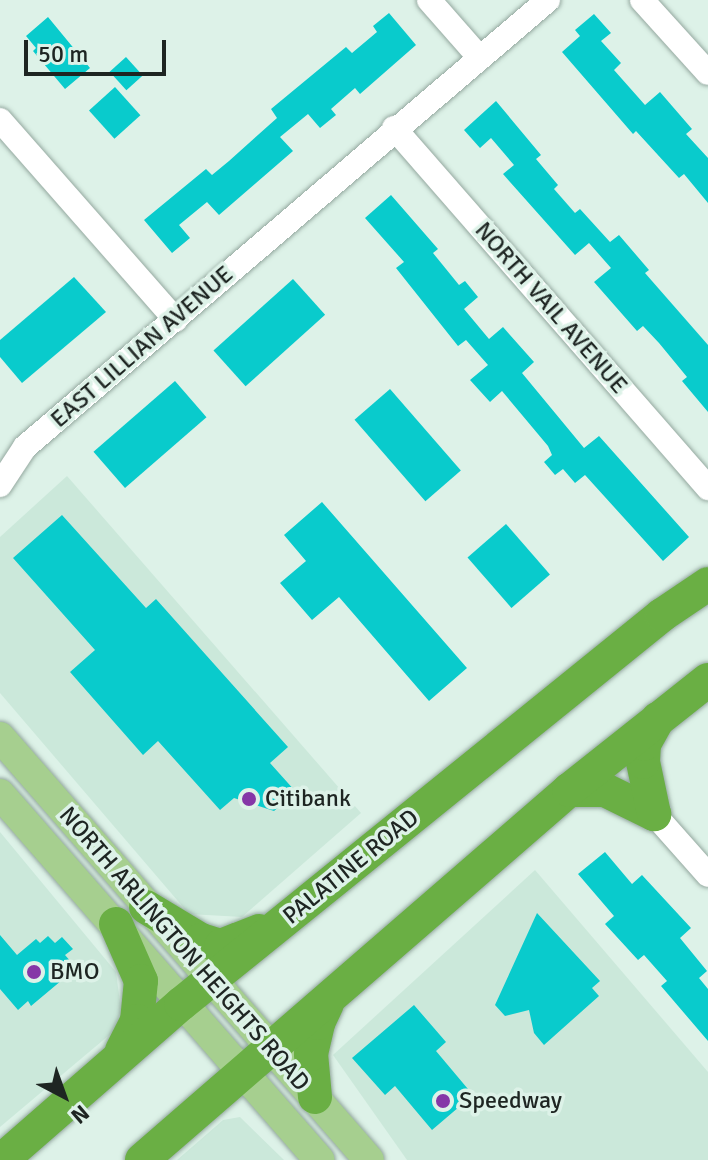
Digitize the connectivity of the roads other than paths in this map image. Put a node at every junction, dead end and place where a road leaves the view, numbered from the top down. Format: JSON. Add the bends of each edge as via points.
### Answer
{"nodes":[{"id":1,"x":429,"y":0,"type":"edge"},
{"id":2,"x":548,"y":0,"type":"edge"},
{"id":3,"x":642,"y":0,"type":"edge"},
{"id":4,"x":480,"y":58,"type":"junction"},
{"id":5,"x":708,"y":73,"type":"edge"},
{"id":6,"x":0,"y":120,"type":"edge"},
{"id":7,"x":394,"y":128,"type":"junction"},
{"id":8,"x":176,"y":320,"type":"junction"},
{"id":9,"x":0,"y":485,"type":"edge"},
{"id":10,"x":708,"y":488,"type":"edge"},
{"id":11,"x":708,"y":574,"type":"edge"},
{"id":12,"x":708,"y":584,"type":"edge"},
{"id":13,"x":662,"y":615,"type":"junction"},
{"id":14,"x":708,"y":680,"type":"edge"},
{"id":15,"x":658,"y":719,"type":"junction"},
{"id":16,"x":0,"y":737,"type":"edge"},
{"id":17,"x":569,"y":790,"type":"junction"},
{"id":18,"x":0,"y":794,"type":"edge"},
{"id":19,"x":654,"y":814,"type":"junction"},
{"id":20,"x":708,"y":875,"type":"edge"},
{"id":21,"x":146,"y":907,"type":"junction"},
{"id":22,"x":285,"y":921,"type":"junction"},
{"id":23,"x":116,"y":924,"type":"junction"},
{"id":24,"x":210,"y":980,"type":"junction"},
{"id":25,"x":329,"y":1000,"type":"junction"},
{"id":26,"x":181,"y":1004,"type":"junction"},
{"id":27,"x":271,"y":1050,"type":"junction"},
{"id":28,"x":117,"y":1061,"type":"junction"},
{"id":29,"x":243,"y":1075,"type":"junction"},
{"id":30,"x":315,"y":1097,"type":"junction"},
{"id":31,"x":2,"y":1160,"type":"edge"},
{"id":32,"x":142,"y":1160,"type":"edge"},
{"id":33,"x":319,"y":1160,"type":"edge"},
{"id":34,"x":369,"y":1160,"type":"edge"}],
"edges":[{"from":1,"to":4,"type":"street"},
{"from":2,"to":4,"type":"street","name":"EAST LILLIAN AVENUE"},
{"from":3,"to":5,"type":"street"},
{"from":4,"to":7,"type":"street","name":"EAST LILLIAN AVENUE"},
{"from":6,"to":8,"type":"street"},
{"from":7,"to":8,"type":"street","name":"EAST LILLIAN AVENUE"},
{"from":7,"to":10,"type":"street","name":"NORTH VAIL AVENUE"},
{"from":8,"to":9,"type":"street","name":"EAST LILLIAN AVENUE","via":[[25,447]]},
{"from":11,"to":13,"type":"highway"},
{"from":12,"to":13,"type":"highway","name":"PALATINE ROAD"},
{"from":13,"to":22,"type":"highway","name":"PALATINE ROAD"},
{"from":14,"to":15,"type":"highway"},
{"from":15,"to":17,"type":"highway"},
{"from":15,"to":19,"type":"highway","via":[[644,744],[643,762]]},
{"from":16,"to":21,"type":"main road","name":"NORTH ARLINGTON HEIGHTS ROAD"},
{"from":17,"to":19,"type":"highway","via":[[605,790]]},
{"from":17,"to":25,"type":"highway"},
{"from":18,"to":23,"type":"main road","name":"NORTH ARLINGTON HEIGHTS ROAD"},
{"from":19,"to":20,"type":"street"},
{"from":21,"to":22,"type":"highway","via":[[221,946]]},
{"from":21,"to":24,"type":"main road","name":"NORTH ARLINGTON HEIGHTS ROAD"},
{"from":22,"to":24,"type":"highway","name":"PALATINE ROAD"},
{"from":23,"to":26,"type":"main road","name":"NORTH ARLINGTON HEIGHTS ROAD"},
{"from":23,"to":28,"type":"highway","via":[[141,981],[137,1021]]},
{"from":24,"to":26,"type":"highway","name":"PALATINE ROAD"},
{"from":24,"to":27,"type":"main road","name":"NORTH ARLINGTON HEIGHTS ROAD"},
{"from":25,"to":27,"type":"highway"},
{"from":25,"to":30,"type":"highway","via":[[311,1054]]},
{"from":26,"to":28,"type":"highway","name":"PALATINE ROAD"},
{"from":26,"to":29,"type":"main road","name":"NORTH ARLINGTON HEIGHTS ROAD"},
{"from":27,"to":29,"type":"highway"},
{"from":27,"to":30,"type":"main road","name":"NORTH ARLINGTON HEIGHTS ROAD"},
{"from":28,"to":31,"type":"highway","name":"PALATINE ROAD"},
{"from":29,"to":32,"type":"highway"},
{"from":29,"to":33,"type":"main road","name":"NORTH ARLINGTON HEIGHTS ROAD"},
{"from":30,"to":34,"type":"main road","name":"NORTH ARLINGTON HEIGHTS ROAD"}]}
